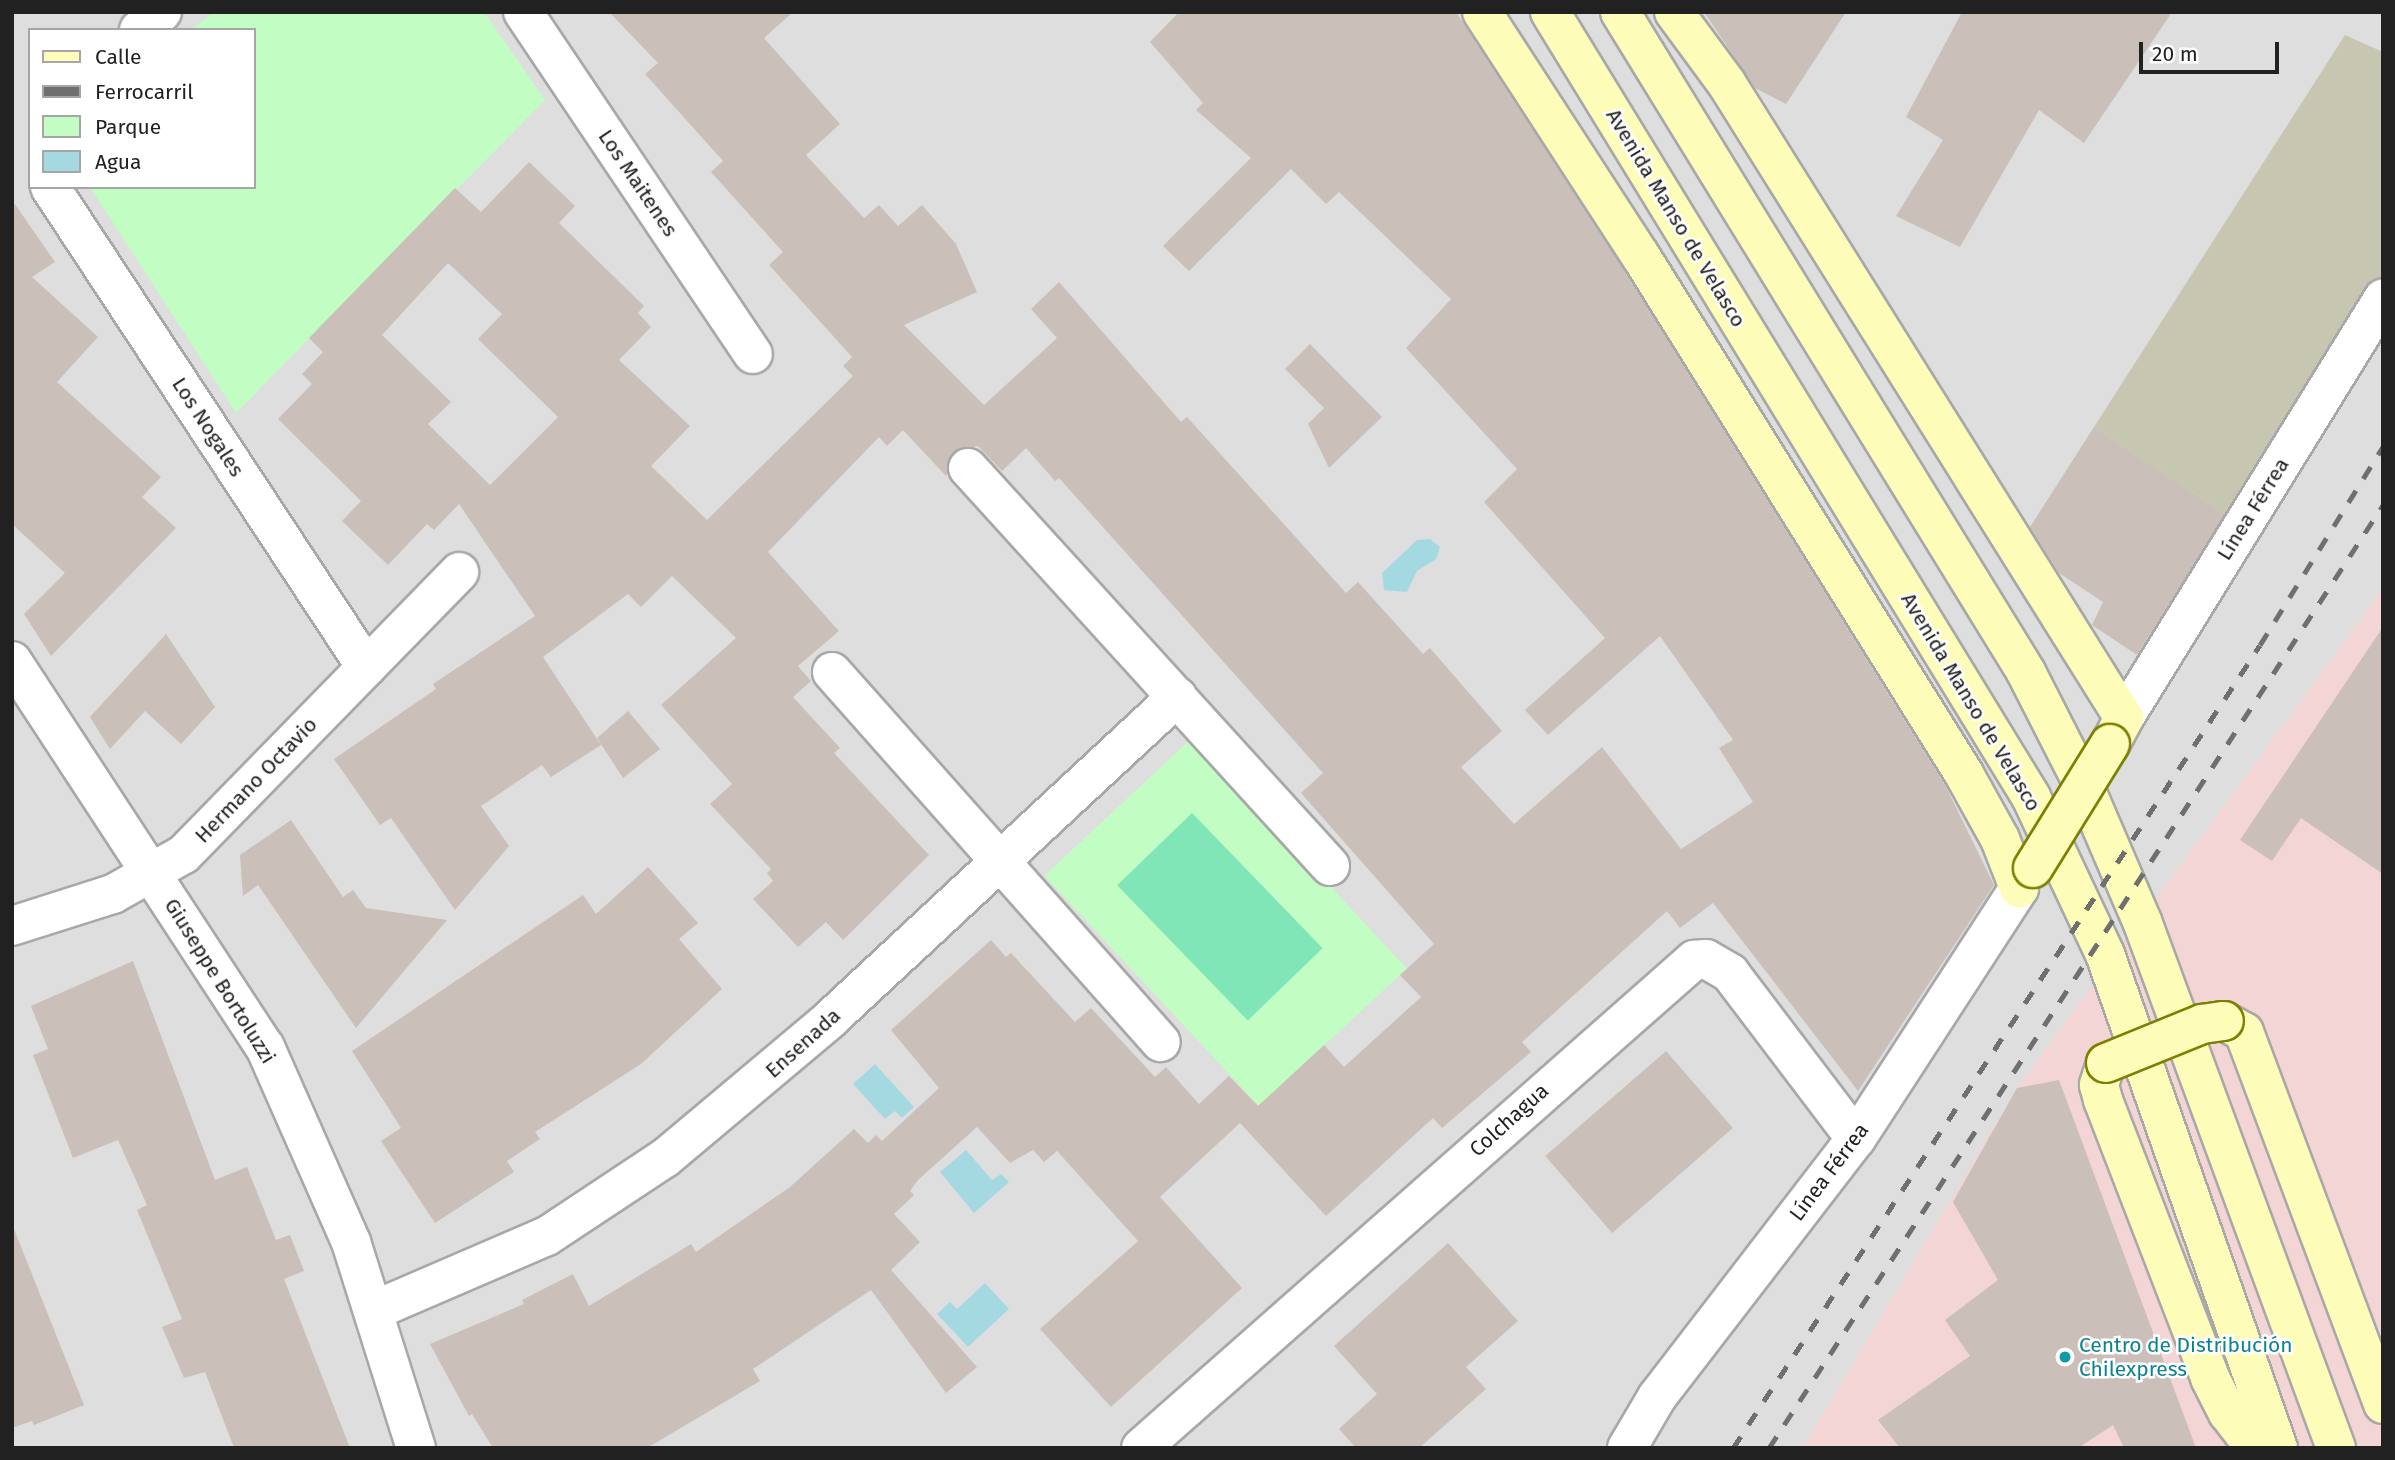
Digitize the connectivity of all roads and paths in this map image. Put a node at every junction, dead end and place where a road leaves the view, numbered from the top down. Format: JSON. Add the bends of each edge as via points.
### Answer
{"nodes":[{"id":1,"x":162,"y":12,"type":"edge"},
{"id":2,"x":523,"y":12,"type":"edge"},
{"id":3,"x":1482,"y":12,"type":"edge"},
{"id":4,"x":1550,"y":12,"type":"edge"},
{"id":5,"x":1620,"y":12,"type":"edge"},
{"id":6,"x":1674,"y":12,"type":"edge"},
{"id":7,"x":142,"y":28,"type":"edge"},
{"id":8,"x":51,"y":189,"type":"edge"},
{"id":9,"x":2383,"y":299,"type":"edge"},
{"id":10,"x":753,"y":354,"type":"dead end"},
{"id":11,"x":968,"y":468,"type":"dead end"},
{"id":12,"x":459,"y":572,"type":"dead end"},
{"id":13,"x":12,"y":661,"type":"edge"},
{"id":14,"x":366,"y":667,"type":"junction"},
{"id":15,"x":832,"y":672,"type":"dead end"},
{"id":16,"x":1177,"y":697,"type":"junction"},
{"id":17,"x":2117,"y":731,"type":"junction"},
{"id":18,"x":1000,"y":861,"type":"junction"},
{"id":19,"x":1330,"y":866,"type":"dead end"},
{"id":20,"x":153,"y":875,"type":"junction"},
{"id":21,"x":2026,"y":878,"type":"junction"},
{"id":22,"x":12,"y":926,"type":"edge"},
{"id":23,"x":1161,"y":1042,"type":"dead end"},
{"id":24,"x":1856,"y":1139,"type":"junction"},
{"id":25,"x":374,"y":1310,"type":"junction"},
{"id":26,"x":2383,"y":1404,"type":"edge"},
{"id":27,"x":416,"y":1448,"type":"edge"},
{"id":28,"x":1141,"y":1448,"type":"edge"},
{"id":29,"x":1627,"y":1448,"type":"edge"},
{"id":30,"x":2255,"y":1448,"type":"edge"},
{"id":31,"x":2278,"y":1448,"type":"edge"},
{"id":32,"x":2336,"y":1448,"type":"edge"}],
"edges":[{"from":1,"to":7,"type":"street"},
{"from":2,"to":10,"type":"street","name":"Los Maitenes"},
{"from":3,"to":21,"type":"main road","via":[[1640,255]]},
{"from":4,"to":31,"type":"main road","name":"Avenida Manso de Velasco","via":[[2031,797],[2105,954]]},
{"from":5,"to":32,"type":"main road","via":[[2026,672],[2084,786],[2142,920]]},
{"from":6,"to":17,"type":"main road","via":[[1727,84]]},
{"from":8,"to":14,"type":"street","name":"Los Nogales"},
{"from":9,"to":17,"type":"street","name":"Línea Férrea"},
{"from":11,"to":16,"type":"street"},
{"from":12,"to":14,"type":"street","name":"Hermano Octavio"},
{"from":13,"to":20,"type":"street","name":"Giuseppe Bortoluzzi"},
{"from":14,"to":20,"type":"street","name":"Hermano Octavio","via":[[184,854]]},
{"from":15,"to":18,"type":"street"},
{"from":16,"to":18,"type":"street","name":"Ensenada"},
{"from":16,"to":19,"type":"street"},
{"from":17,"to":21,"type":"main road","bridge":true},
{"from":18,"to":23,"type":"street"},
{"from":18,"to":25,"type":"street","name":"Ensenada","via":[[827,1022],[655,1166],[547,1236]]},
{"from":20,"to":22,"type":"street","name":"Hermano Octavio","via":[[57,915]]},
{"from":20,"to":25,"type":"street","name":"Giuseppe Bortoluzzi","via":[[265,1047],[317,1157]]},
{"from":21,"to":24,"type":"street","name":"Línea Férrea"},
{"from":24,"to":28,"type":"street","name":"Colchagua","via":[[1730,973],[1706,959],[1693,960]]},
{"from":24,"to":29,"type":"street","name":"Línea Férrea","via":[[1657,1396]]},
{"from":25,"to":27,"type":"street","name":"Giuseppe Bortoluzzi"},
{"from":26,"to":30,"type":"main road","bridge":true,"via":[[2244,1032],[2224,1021],[2202,1024],[2106,1063],[2099,1086],[2205,1365],[2228,1413]]}]}
